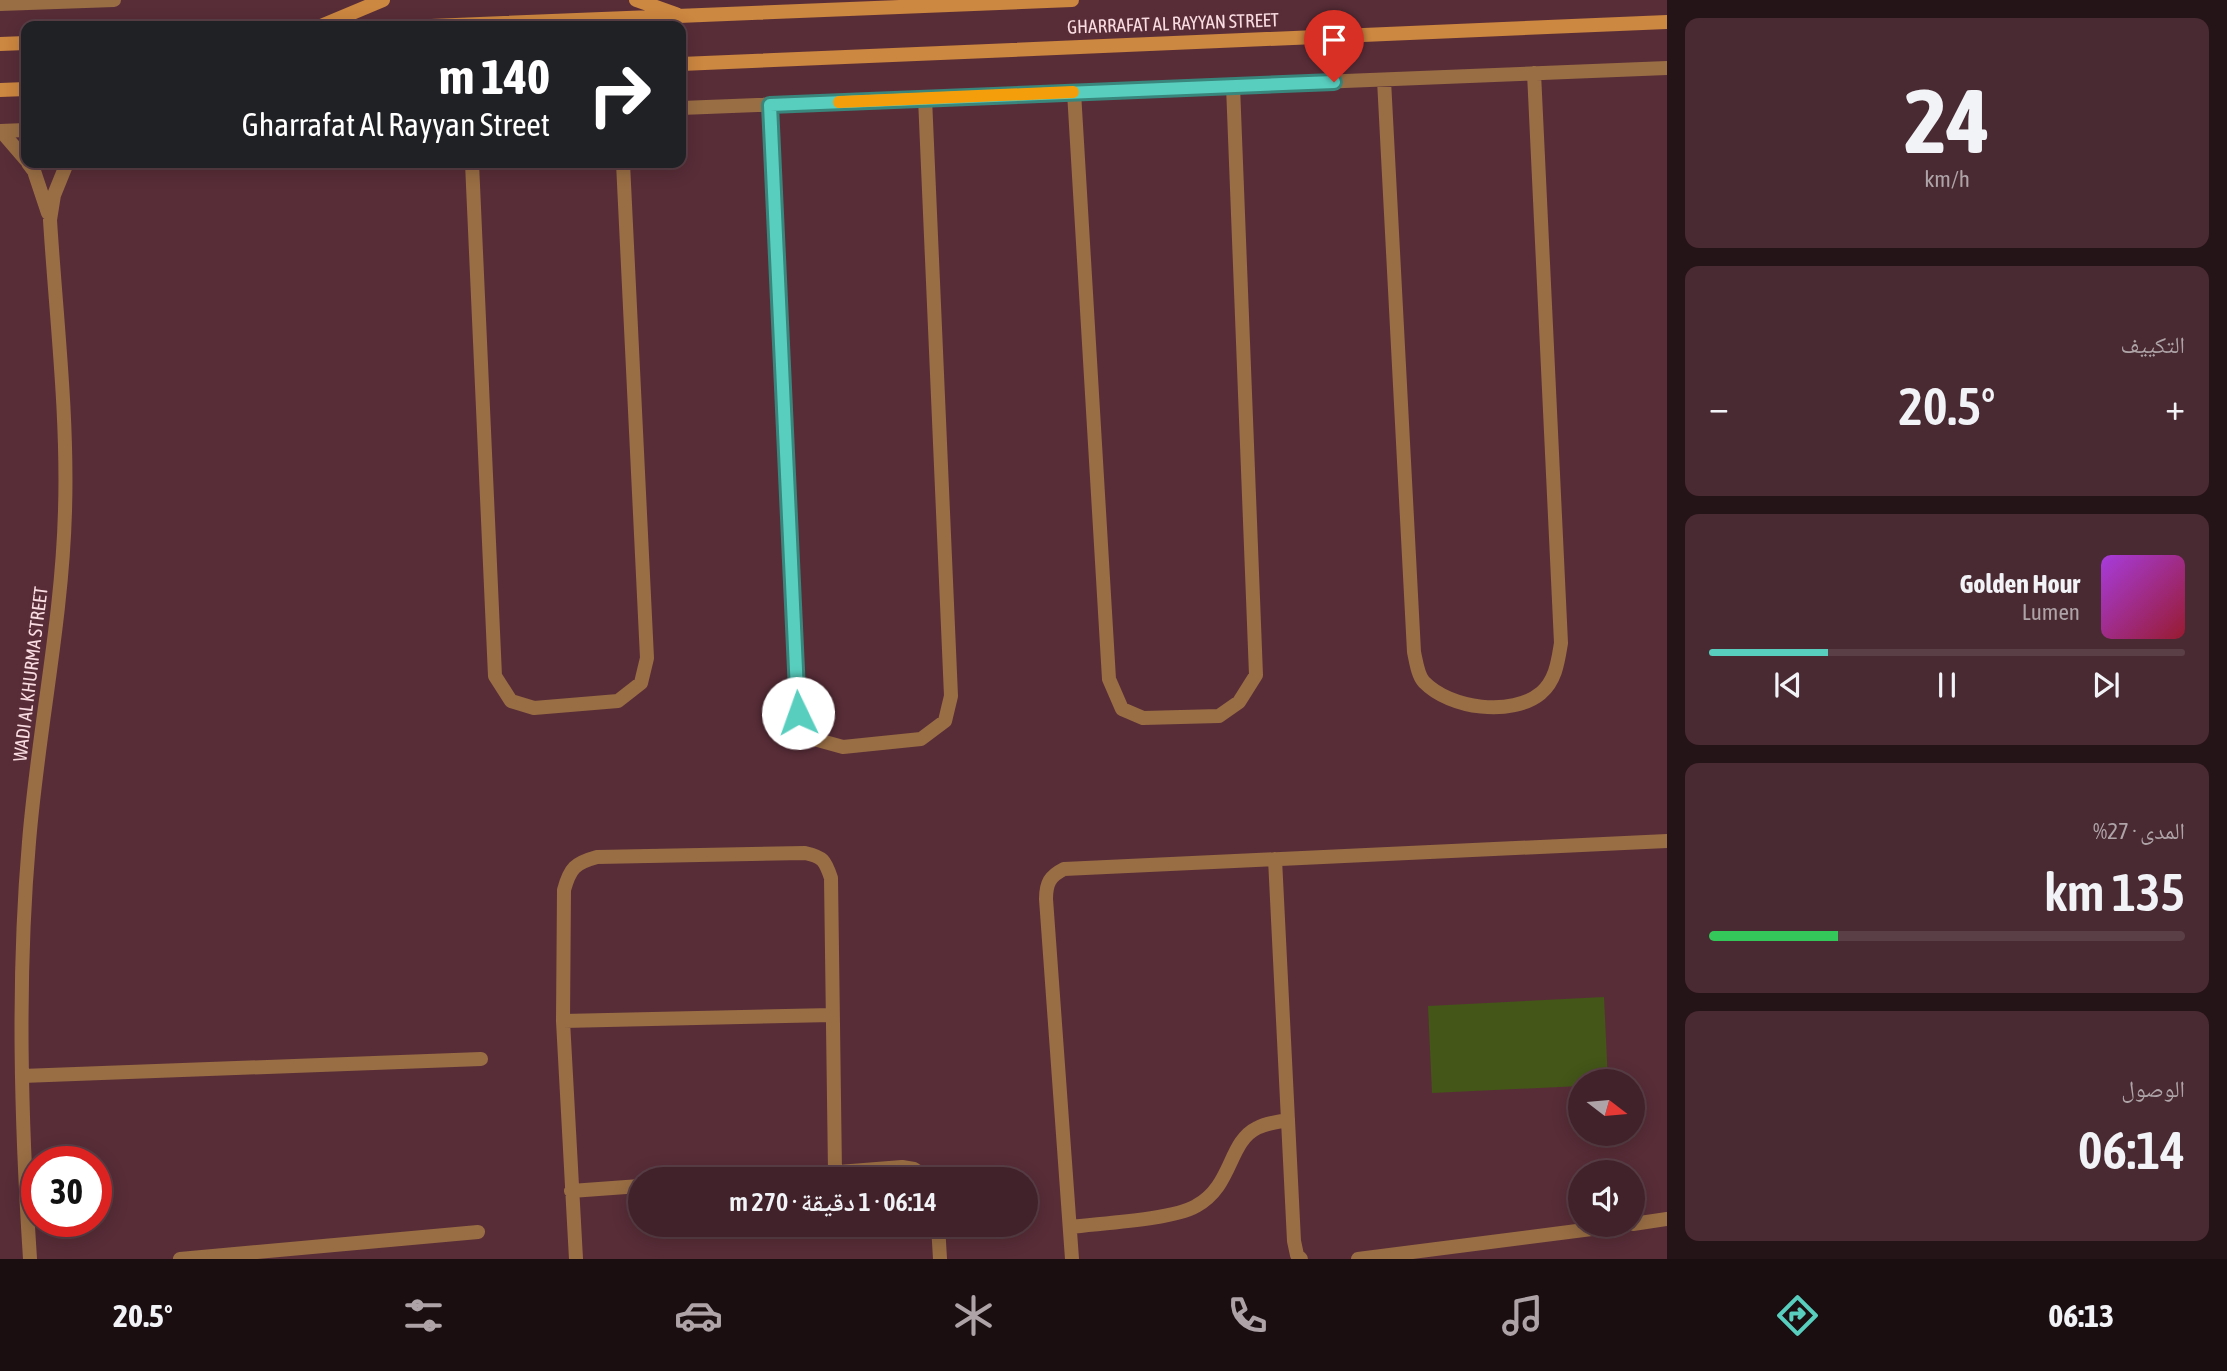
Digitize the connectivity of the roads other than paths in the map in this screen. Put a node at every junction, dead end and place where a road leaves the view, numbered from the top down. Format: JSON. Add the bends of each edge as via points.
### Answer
{"nodes":[{"id":1,"x":114,"y":0,"type":"edge"},
{"id":2,"x":383,"y":0,"type":"edge"},
{"id":3,"x":636,"y":0,"type":"edge"},
{"id":4,"x":1072,"y":0,"type":"edge"},
{"id":5,"x":0,"y":4,"type":"edge"},
{"id":6,"x":684,"y":17,"type":"junction"},
{"id":7,"x":333,"y":21,"type":"edge"},
{"id":8,"x":572,"y":21,"type":"edge"},
{"id":9,"x":1667,"y":22,"type":"edge"},
{"id":10,"x":21,"y":43,"type":"edge"},
{"id":11,"x":0,"y":44,"type":"edge"},
{"id":12,"x":686,"y":64,"type":"edge"},
{"id":13,"x":1667,"y":68,"type":"edge"},
{"id":14,"x":1534,"y":73,"type":"junction"},
{"id":15,"x":1384,"y":80,"type":"junction"},
{"id":16,"x":1233,"y":86,"type":"junction"},
{"id":17,"x":21,"y":89,"type":"edge"},
{"id":18,"x":0,"y":90,"type":"edge"},
{"id":19,"x":1074,"y":92,"type":"junction"},
{"id":20,"x":925,"y":98,"type":"junction"},
{"id":21,"x":770,"y":105,"type":"junction"},
{"id":22,"x":686,"y":108,"type":"edge"},
{"id":23,"x":21,"y":130,"type":"edge"},
{"id":24,"x":0,"y":131,"type":"edge"},
{"id":25,"x":21,"y":154,"type":"edge"},
{"id":26,"x":30,"y":168,"type":"edge"},
{"id":27,"x":65,"y":168,"type":"edge"},
{"id":28,"x":472,"y":168,"type":"edge"},
{"id":29,"x":622,"y":168,"type":"edge"},
{"id":30,"x":50,"y":220,"type":"junction"},
{"id":31,"x":1667,"y":841,"type":"edge"},
{"id":32,"x":1275,"y":859,"type":"junction"},
{"id":33,"x":832,"y":1016,"type":"junction"},
{"id":34,"x":564,"y":1021,"type":"junction"},
{"id":35,"x":481,"y":1059,"type":"dead end"},
{"id":36,"x":22,"y":1076,"type":"junction"},
{"id":37,"x":1288,"y":1121,"type":"junction"},
{"id":38,"x":835,"y":1167,"type":"edge"},
{"id":39,"x":628,"y":1187,"type":"edge"},
{"id":40,"x":571,"y":1191,"type":"junction"},
{"id":41,"x":1667,"y":1219,"type":"edge"},
{"id":42,"x":1645,"y":1222,"type":"edge"},
{"id":43,"x":1070,"y":1227,"type":"junction"},
{"id":44,"x":478,"y":1232,"type":"dead end"},
{"id":45,"x":1568,"y":1232,"type":"edge"},
{"id":46,"x":939,"y":1237,"type":"edge"},
{"id":47,"x":30,"y":1259,"type":"edge"},
{"id":48,"x":180,"y":1259,"type":"edge"},
{"id":49,"x":576,"y":1259,"type":"edge"},
{"id":50,"x":940,"y":1259,"type":"edge"},
{"id":51,"x":1073,"y":1259,"type":"edge"},
{"id":52,"x":1301,"y":1259,"type":"edge"},
{"id":53,"x":1358,"y":1259,"type":"edge"}],
"edges":[{"from":1,"to":5,"type":"street"},
{"from":2,"to":7,"type":"main road"},
{"from":3,"to":6,"type":"main road"},
{"from":4,"to":6,"type":"main road","name":"GHARRAFAT AL RAYYAN STREET"},
{"from":6,"to":8,"type":"main road","name":"GHARRAFAT AL RAYYAN STREET"},
{"from":9,"to":12,"type":"main road","name":"GHARRAFAT AL RAYYAN STREET"},
{"from":10,"to":11,"type":"main road"},
{"from":13,"to":14,"type":"street"},
{"from":14,"to":15,"type":"street"},
{"from":14,"to":15,"type":"street","via":[[1561,643],[1557,670],[1542,692],[1519,705],[1473,707],[1447,698],[1422,681],[1414,652]]},
{"from":15,"to":16,"type":"street"},
{"from":16,"to":19,"type":"street"},
{"from":16,"to":19,"type":"street","via":[[1256,675],[1239,702],[1219,716],[1143,718],[1122,709],[1108,679]]},
{"from":17,"to":18,"type":"main road"},
{"from":19,"to":20,"type":"street"},
{"from":20,"to":21,"type":"street"},
{"from":20,"to":21,"type":"street","via":[[951,696],[945,721],[921,739],[843,747],[814,739],[798,713]]},
{"from":21,"to":22,"type":"street"},
{"from":23,"to":24,"type":"street"},
{"from":24,"to":25,"type":"street","name":"WADI AL KHURMA STREET"},
{"from":26,"to":30,"type":"street","name":"WADI AL KHURMA STREET"},
{"from":27,"to":30,"type":"street","name":"WADI AL KHURMA STREET"},
{"from":28,"to":29,"type":"street","via":[[495,676],[511,701],[534,708],[618,701],[641,683],[647,658]]},
{"from":30,"to":36,"type":"street","name":"WADI AL KHURMA STREET","via":[[65,508],[56,632],[24,905]]},
{"from":31,"to":32,"type":"street"},
{"from":32,"to":37,"type":"street"},
{"from":32,"to":43,"type":"street","via":[[1064,869],[1046,886]]},
{"from":33,"to":34,"type":"street"},
{"from":33,"to":34,"type":"street","via":[[831,878],[826,862],[805,853],[597,857],[579,862],[564,890]]},
{"from":33,"to":38,"type":"street"},
{"from":34,"to":40,"type":"street"},
{"from":35,"to":36,"type":"street"},
{"from":36,"to":47,"type":"street","name":"WADI AL KHURMA STREET"},
{"from":37,"to":43,"type":"street","via":[[1257,1128],[1245,1136],[1224,1179],[1196,1206],[1178,1214]]},
{"from":37,"to":52,"type":"street","via":[[1294,1241]]},
{"from":39,"to":40,"type":"street"},
{"from":40,"to":49,"type":"street"},
{"from":41,"to":42,"type":"street"},
{"from":43,"to":51,"type":"street"},
{"from":44,"to":48,"type":"street"},
{"from":45,"to":53,"type":"street"},
{"from":46,"to":50,"type":"street"}]}
